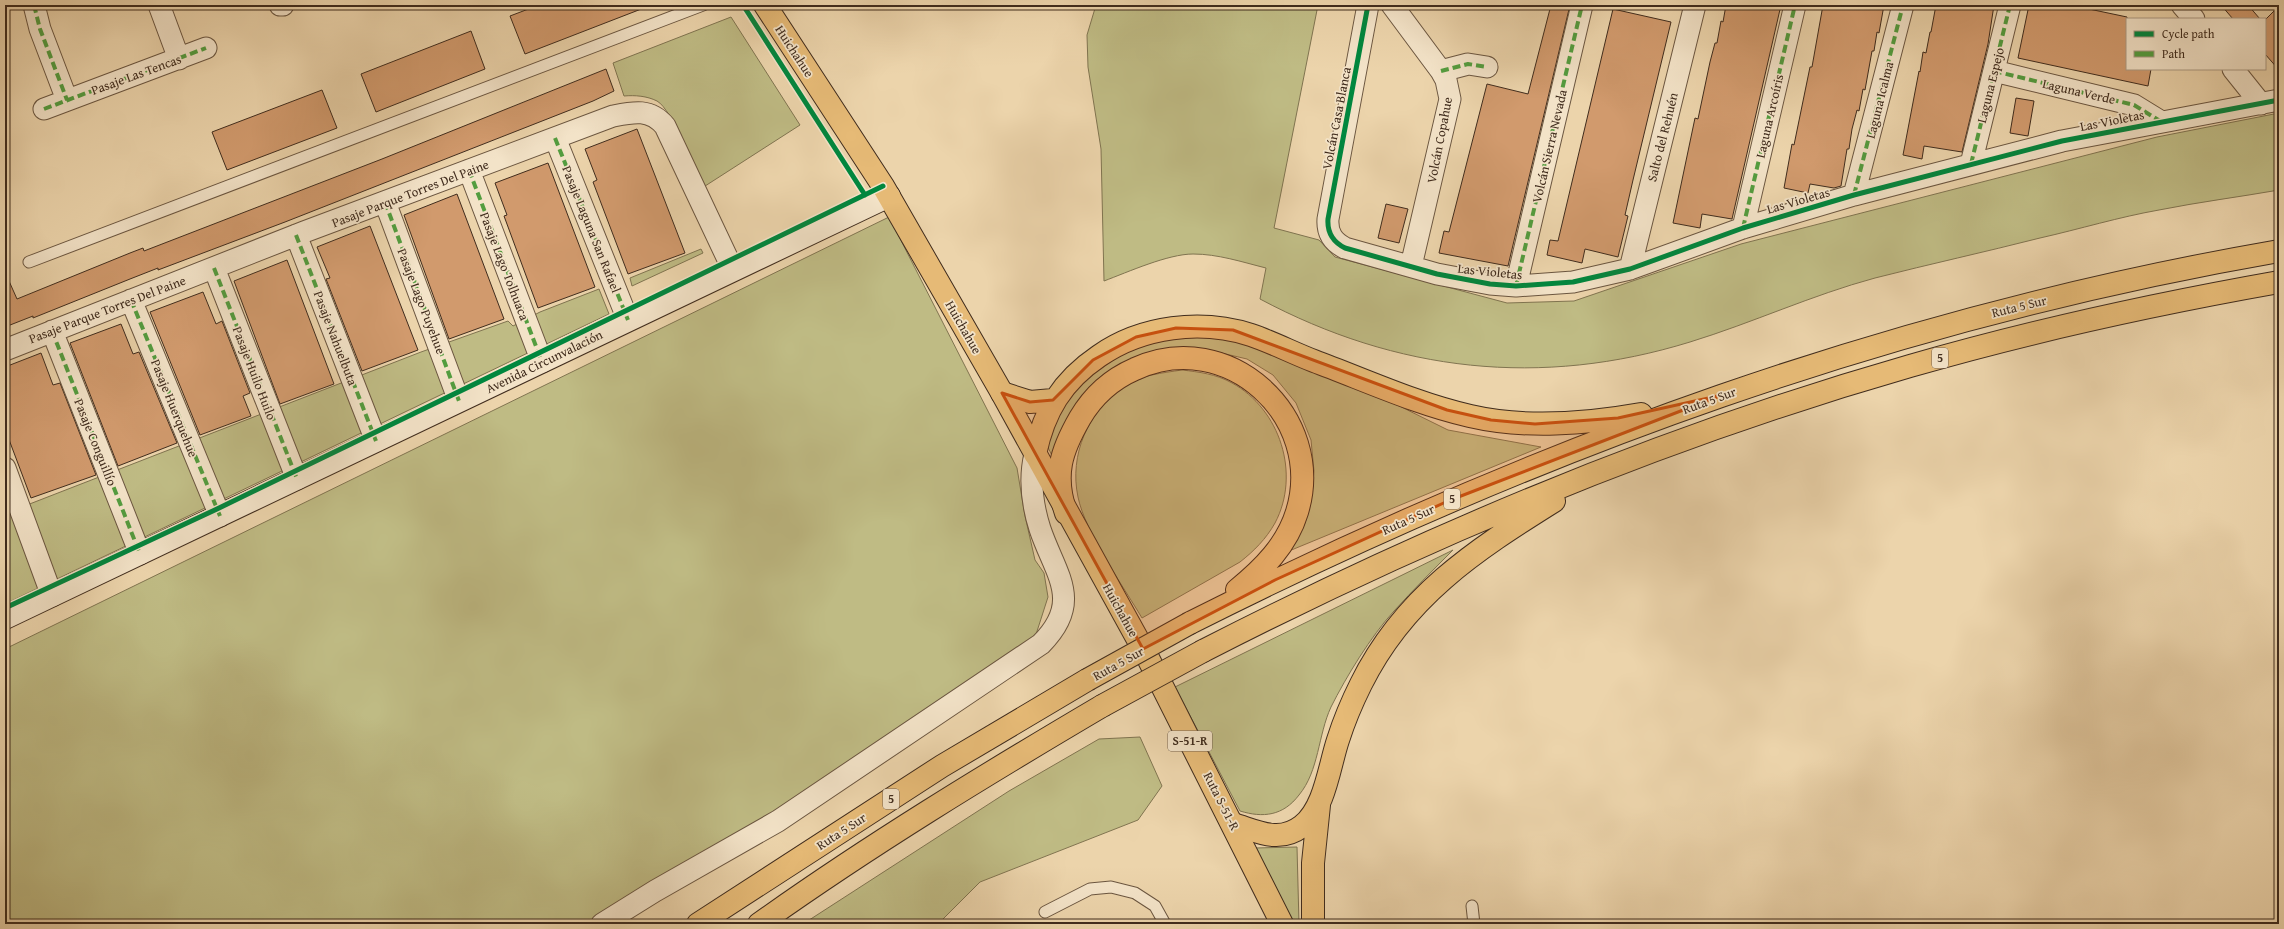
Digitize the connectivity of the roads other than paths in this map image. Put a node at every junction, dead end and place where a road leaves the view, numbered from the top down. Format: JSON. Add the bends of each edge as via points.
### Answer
{"nodes":[{"id":1,"x":34,"y":5,"type":"edge"},
{"id":2,"x":158,"y":5,"type":"edge"},
{"id":3,"x":280,"y":5,"type":"edge"},
{"id":4,"x":283,"y":5,"type":"edge"},
{"id":5,"x":703,"y":5,"type":"edge"},
{"id":6,"x":765,"y":5,"type":"edge"},
{"id":7,"x":1368,"y":5,"type":"edge"},
{"id":8,"x":1392,"y":5,"type":"edge"},
{"id":9,"x":1582,"y":5,"type":"edge"},
{"id":10,"x":1693,"y":5,"type":"edge"},
{"id":11,"x":1795,"y":5,"type":"edge"},
{"id":12,"x":1903,"y":5,"type":"edge"},
{"id":13,"x":2010,"y":5,"type":"edge"},
{"id":14,"x":2182,"y":5,"type":"edge"},
{"id":15,"x":2193,"y":18,"type":"edge"},
{"id":16,"x":206,"y":48,"type":"dead end"},
{"id":17,"x":179,"y":58,"type":"junction"},
{"id":18,"x":1487,"y":66,"type":"dead end"},
{"id":19,"x":2234,"y":70,"type":"edge"},
{"id":20,"x":1442,"y":71,"type":"junction"},
{"id":21,"x":1994,"y":71,"type":"junction"},
{"id":22,"x":67,"y":100,"type":"junction"},
{"id":23,"x":2270,"y":102,"type":"edge"},
{"id":24,"x":44,"y":109,"type":"dead end"},
{"id":25,"x":2160,"y":121,"type":"junction"},
{"id":26,"x":555,"y":138,"type":"junction"},
{"id":27,"x":1971,"y":164,"type":"junction"},
{"id":28,"x":469,"y":170,"type":"junction"},
{"id":29,"x":1854,"y":195,"type":"junction"},
{"id":30,"x":889,"y":196,"type":"junction"},
{"id":31,"x":385,"y":202,"type":"junction"},
{"id":32,"x":1743,"y":228,"type":"junction"},
{"id":33,"x":296,"y":235,"type":"junction"},
{"id":34,"x":1331,"y":236,"type":"joint"},
{"id":35,"x":2279,"y":251,"type":"edge"},
{"id":36,"x":29,"y":262,"type":"dead end"},
{"id":37,"x":1411,"y":266,"type":"junction"},
{"id":38,"x":214,"y":268,"type":"junction"},
{"id":39,"x":733,"y":270,"type":"junction"},
{"id":40,"x":1630,"y":270,"type":"junction"},
{"id":41,"x":2279,"y":282,"type":"edge"},
{"id":42,"x":1516,"y":286,"type":"junction"},
{"id":43,"x":131,"y":300,"type":"junction"},
{"id":44,"x":628,"y":320,"type":"junction"},
{"id":45,"x":52,"y":331,"type":"junction"},
{"id":46,"x":5,"y":350,"type":"edge"},
{"id":47,"x":542,"y":362,"type":"junction"},
{"id":48,"x":1002,"y":393,"type":"junction"},
{"id":49,"x":1722,"y":395,"type":"junction"},
{"id":50,"x":1053,"y":400,"type":"junction"},
{"id":51,"x":459,"y":401,"type":"junction"},
{"id":52,"x":376,"y":441,"type":"junction"},
{"id":53,"x":1035,"y":454,"type":"junction"},
{"id":54,"x":5,"y":468,"type":"edge"},
{"id":55,"x":1610,"y":469,"type":"junction"},
{"id":56,"x":297,"y":479,"type":"junction"},
{"id":57,"x":1066,"y":513,"type":"junction"},
{"id":58,"x":220,"y":516,"type":"junction"},
{"id":59,"x":140,"y":554,"type":"junction"},
{"id":60,"x":52,"y":596,"type":"junction"},
{"id":61,"x":5,"y":618,"type":"edge"},
{"id":62,"x":1190,"y":623,"type":"junction"},
{"id":63,"x":1148,"y":658,"type":"joint"},
{"id":64,"x":1320,"y":798,"type":"junction"},
{"id":65,"x":1233,"y":824,"type":"junction"},
{"id":66,"x":1472,"y":906,"type":"dead end"},
{"id":67,"x":1045,"y":912,"type":"dead end"},
{"id":68,"x":602,"y":924,"type":"edge"},
{"id":69,"x":698,"y":924,"type":"edge"},
{"id":70,"x":759,"y":924,"type":"edge"},
{"id":71,"x":1165,"y":924,"type":"edge"},
{"id":72,"x":1282,"y":924,"type":"edge"},
{"id":73,"x":1313,"y":924,"type":"edge"},
{"id":74,"x":1474,"y":924,"type":"edge"}],
"edges":[{"from":1,"to":22,"type":"street","via":[[40,29]]},
{"from":2,"to":17,"type":"street"},
{"from":3,"to":4,"type":"street"},
{"from":5,"to":36,"type":"lane"},
{"from":6,"to":30,"type":"main road","name":"Huichahue"},
{"from":7,"to":34,"type":"street","name":"Volcán Casa Blanca","via":[[1328,219]]},
{"from":8,"to":20,"type":"street","name":"Volcán Copahue"},
{"from":9,"to":42,"type":"street","name":"Volcán Sierra Nevada"},
{"from":10,"to":40,"type":"street","name":"Salto del Rehuén"},
{"from":11,"to":32,"type":"street","name":"Laguna Arcoíris"},
{"from":12,"to":29,"type":"street","name":"Laguna Icalma"},
{"from":13,"to":21,"type":"street","name":"Laguna Espejo"},
{"from":14,"to":15,"type":"street"},
{"from":16,"to":17,"type":"street","name":"Pasaje Las Tencas"},
{"from":17,"to":22,"type":"street","name":"Pasaje Las Tencas"},
{"from":18,"to":20,"type":"street","via":[[1468,64]]},
{"from":19,"to":23,"type":"street"},
{"from":20,"to":37,"type":"street","name":"Volcán Copahue","via":[[1449,90],[1448,108]]},
{"from":21,"to":25,"type":"street","name":"Laguna Verde","via":[[2134,105]]},
{"from":21,"to":27,"type":"street","name":"Laguna Espejo"},
{"from":22,"to":24,"type":"street","name":"Pasaje Las Tencas"},
{"from":23,"to":25,"type":"street","name":"Las Violetas"},
{"from":25,"to":27,"type":"street","name":"Las Violetas","via":[[2062,141]]},
{"from":26,"to":28,"type":"street","name":"Pasaje Parque Torres Del Paine"},
{"from":26,"to":39,"type":"street","name":"Pasaje Parque Torres Del Paine","via":[[620,115],[642,112],[656,117],[664,126]]},
{"from":26,"to":44,"type":"street","name":"Pasaje Laguna San Rafael"},
{"from":27,"to":29,"type":"street","name":"Las Violetas"},
{"from":28,"to":31,"type":"street","name":"Pasaje Parque Torres Del Paine"},
{"from":28,"to":47,"type":"street","name":"Pasaje Lago Tolhuaca"},
{"from":29,"to":32,"type":"street","name":"Las Violetas"},
{"from":30,"to":39,"type":"main road","name":"Avenida Circunvalación"},
{"from":30,"to":48,"type":"main road","name":"Huichahue"},
{"from":31,"to":33,"type":"street","name":"Pasaje Parque Torres Del Paine"},
{"from":31,"to":51,"type":"street","name":"Pasaje Lago Puyehue"},
{"from":32,"to":40,"type":"street","name":"Las Violetas"},
{"from":33,"to":38,"type":"street","name":"Pasaje Parque Torres Del Paine"},
{"from":33,"to":52,"type":"street","name":"Pasaje Nahuelbuta"},
{"from":34,"to":37,"type":"street","name":"Las Violetas","via":[[1345,248]]},
{"from":35,"to":49,"type":"main road","name":"Ruta 5 Sur","number":"5","via":[[2165,272],[2018,306],[1889,340]]},
{"from":37,"to":42,"type":"street","name":"Las Violetas","via":[[1463,280]]},
{"from":38,"to":43,"type":"street","name":"Pasaje Parque Torres Del Paine"},
{"from":38,"to":56,"type":"street","name":"Pasaje Huilo Huilo"},
{"from":39,"to":44,"type":"main road","name":"Avenida Circunvalación"},
{"from":40,"to":42,"type":"street","name":"Las Violetas","via":[[1572,282]]},
{"from":41,"to":55,"type":"main road","number":"5","via":[[2073,324],[1910,366],[1717,429]]},
{"from":43,"to":45,"type":"street","name":"Pasaje Parque Torres Del Paine"},
{"from":43,"to":58,"type":"street","name":"Pasaje Huerquehue"},
{"from":44,"to":47,"type":"main road","name":"Avenida Circunvalación"},
{"from":45,"to":46,"type":"street","name":"Pasaje Parque Torres Del Paine"},
{"from":45,"to":59,"type":"street","name":"Pasaje Conguillío"},
{"from":47,"to":51,"type":"main road","name":"Avenida Circunvalación"},
{"from":48,"to":50,"type":"main road","via":[[1030,402]]},
{"from":48,"to":53,"type":"main road","name":"Huichahue"},
{"from":49,"to":50,"type":"main road","via":[[1618,418],[1535,424],[1491,420],[1447,410],[1251,335],[1227,329],[1197,327],[1156,331],[1121,343],[1083,368]]},
{"from":49,"to":62,"type":"main road","name":"Ruta 5 Sur","number":"5","via":[[1547,460],[1448,501],[1297,570]]},
{"from":50,"to":53,"type":"main road"},
{"from":51,"to":52,"type":"main road","name":"Avenida Circunvalación"},
{"from":52,"to":56,"type":"main road","name":"Avenida Circunvalación"},
{"from":53,"to":57,"type":"main road","name":"Huichahue"},
{"from":53,"to":68,"type":"street","via":[[1031,478],[1035,509],[1064,590],[1061,615],[1050,635],[1041,644],[814,798]]},
{"from":54,"to":60,"type":"street"},
{"from":55,"to":64,"type":"main road","via":[[1484,545],[1443,578],[1405,616],[1360,685],[1338,740]]},
{"from":55,"to":70,"type":"main road","number":"5","bridge":true,"via":[[1522,503],[1388,561],[1203,651],[1102,706],[962,789],[883,839]]},
{"from":56,"to":58,"type":"main road","name":"Avenida Circunvalación"},
{"from":57,"to":62,"type":"main road","via":[[1059,477],[1069,438],[1096,396],[1125,373],[1160,361],[1196,359],[1231,368],[1261,387],[1284,413],[1298,445],[1302,479],[1297,513],[1283,543],[1261,570]]},
{"from":57,"to":63,"type":"main road","name":"Huichahue"},
{"from":58,"to":59,"type":"main road","name":"Avenida Circunvalación"},
{"from":59,"to":60,"type":"main road","name":"Avenida Circunvalación"},
{"from":60,"to":61,"type":"main road","name":"Avenida Circunvalación"},
{"from":62,"to":69,"type":"main road","name":"Ruta 5 Sur","number":"5","bridge":true,"via":[[942,766]]},
{"from":63,"to":65,"type":"main road","name":"Ruta S-51-R","number":"S-51-R"},
{"from":64,"to":65,"type":"main road","via":[[1302,826],[1287,833],[1263,835]]},
{"from":64,"to":73,"type":"main road","via":[[1313,863]]},
{"from":65,"to":72,"type":"main road","name":"Ruta S-51-R","number":"S-51-R"},
{"from":66,"to":74,"type":"lane"},
{"from":67,"to":71,"type":"lane","via":[[1090,889],[1111,887],[1135,893],[1155,906]]}]}
